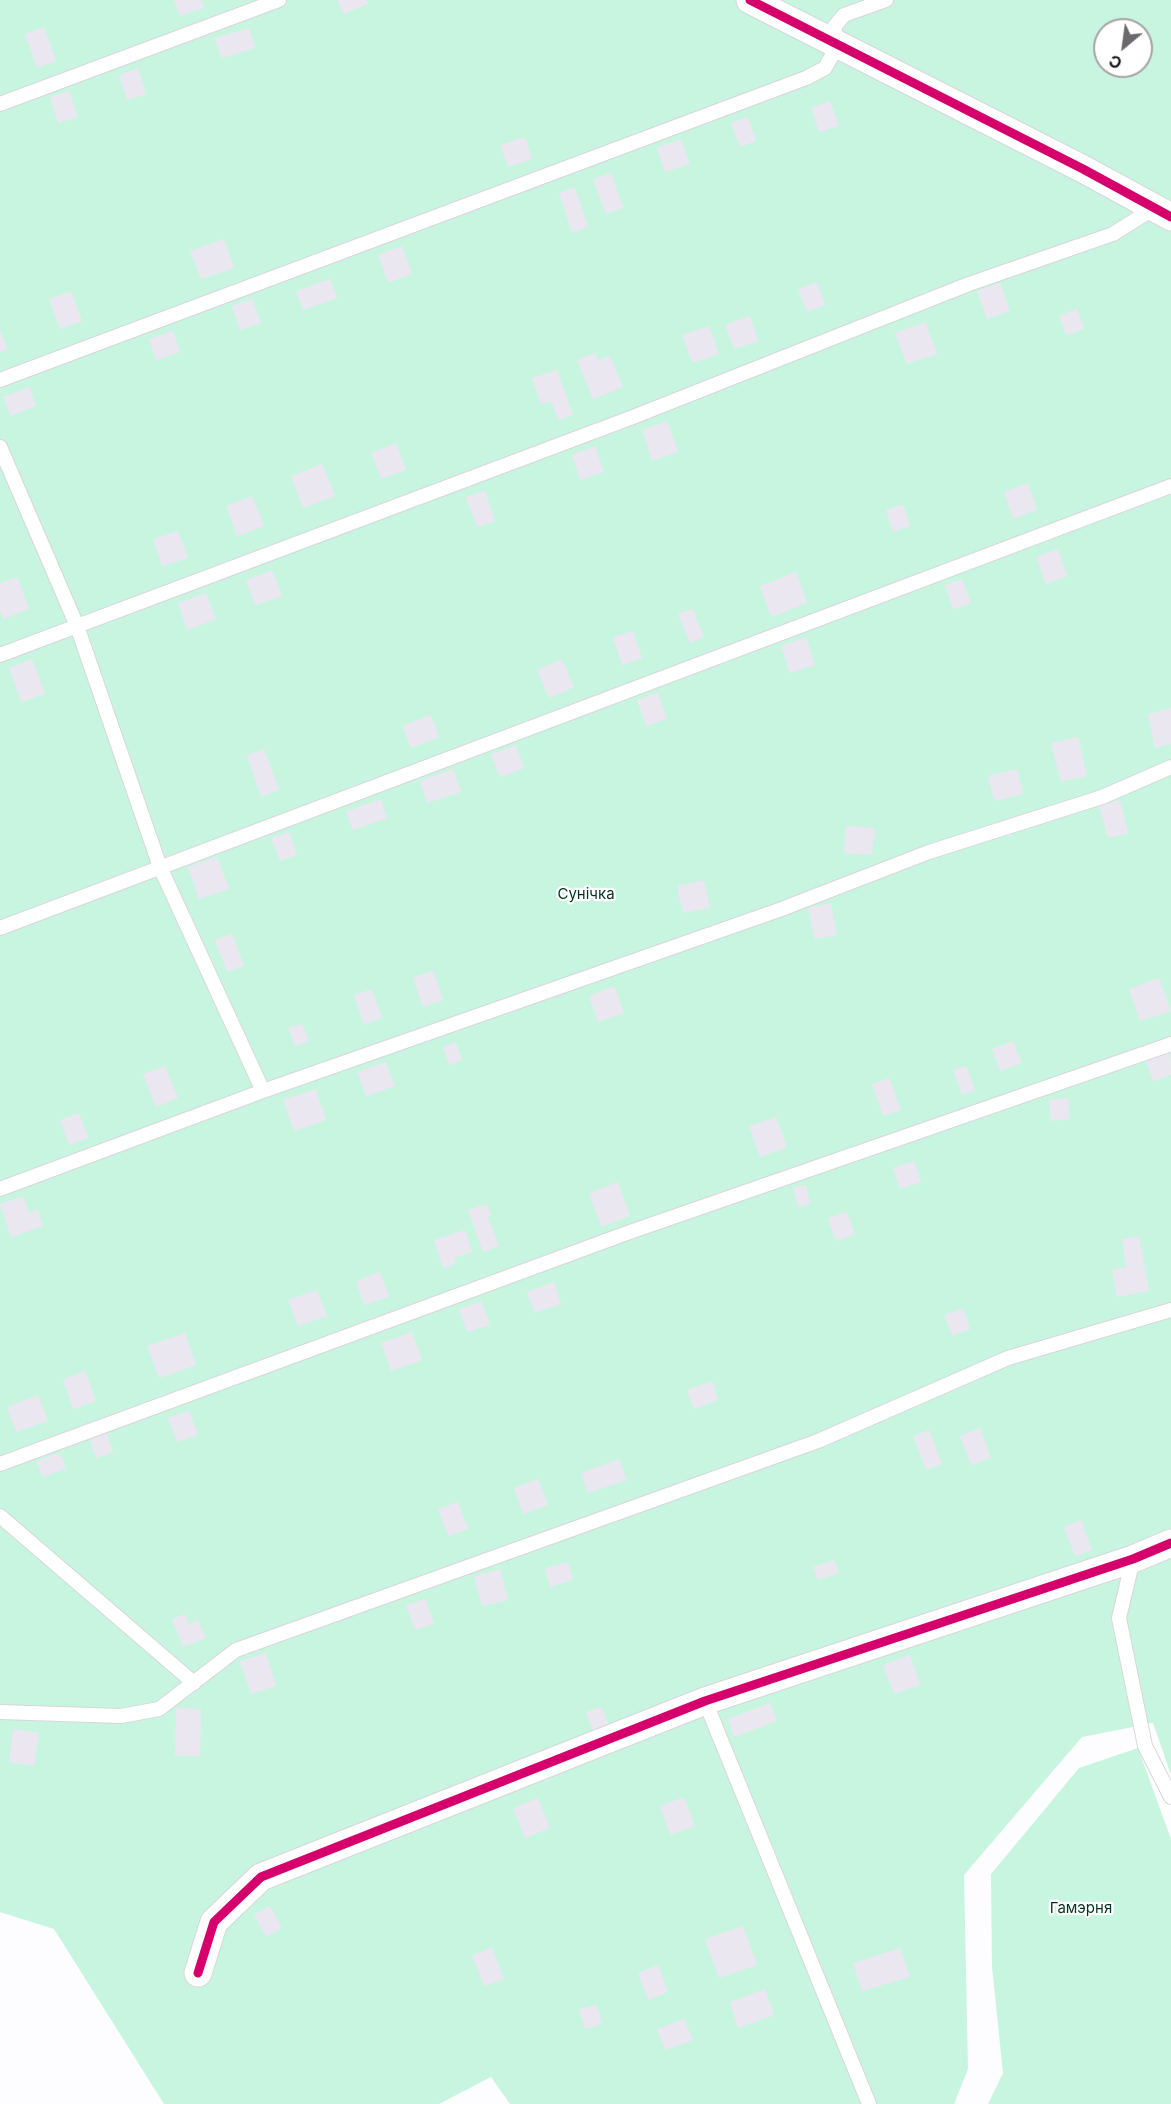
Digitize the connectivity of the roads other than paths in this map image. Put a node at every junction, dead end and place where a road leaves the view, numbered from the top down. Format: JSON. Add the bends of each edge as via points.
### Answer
{"nodes":[{"id":1,"x":279,"y":0,"type":"edge"},
{"id":2,"x":750,"y":0,"type":"edge"},
{"id":3,"x":886,"y":0,"type":"edge"},
{"id":4,"x":838,"y":45,"type":"junction"},
{"id":5,"x":0,"y":104,"type":"edge"},
{"id":6,"x":1162,"y":212,"type":"edge"},
{"id":7,"x":0,"y":380,"type":"edge"},
{"id":8,"x":0,"y":447,"type":"edge"},
{"id":9,"x":1171,"y":486,"type":"edge"},
{"id":10,"x":76,"y":626,"type":"junction"},
{"id":11,"x":0,"y":655,"type":"edge"},
{"id":12,"x":1171,"y":767,"type":"edge"},
{"id":13,"x":160,"y":867,"type":"junction"},
{"id":14,"x":0,"y":928,"type":"edge"},
{"id":15,"x":1171,"y":1044,"type":"edge"},
{"id":16,"x":263,"y":1091,"type":"junction"},
{"id":17,"x":0,"y":1189,"type":"edge"},
{"id":18,"x":1171,"y":1310,"type":"edge"},
{"id":19,"x":0,"y":1464,"type":"edge"},
{"id":20,"x":0,"y":1515,"type":"edge"},
{"id":21,"x":1171,"y":1543,"type":"edge"},
{"id":22,"x":1133,"y":1559,"type":"junction"},
{"id":23,"x":194,"y":1683,"type":"junction"},
{"id":24,"x":705,"y":1701,"type":"junction"},
{"id":25,"x":0,"y":1712,"type":"edge"},
{"id":26,"x":1171,"y":1797,"type":"edge"},
{"id":27,"x":198,"y":1973,"type":"dead end"},
{"id":28,"x":869,"y":2104,"type":"edge"}],
"edges":[{"from":1,"to":5,"type":"lane"},
{"from":2,"to":4,"type":"street"},
{"from":3,"to":4,"type":"lane","via":[[844,15],[834,27]]},
{"from":4,"to":6,"type":"street"},
{"from":4,"to":7,"type":"lane","via":[[825,68],[806,78]]},
{"from":6,"to":10,"type":"lane","via":[[633,417]]},
{"from":8,"to":10,"type":"lane"},
{"from":9,"to":13,"type":"lane"},
{"from":10,"to":11,"type":"lane"},
{"from":10,"to":13,"type":"lane"},
{"from":12,"to":16,"type":"lane","via":[[1102,797],[929,852],[779,910]]},
{"from":13,"to":14,"type":"lane"},
{"from":13,"to":16,"type":"lane"},
{"from":15,"to":19,"type":"lane","via":[[627,1233]]},
{"from":16,"to":17,"type":"lane"},
{"from":18,"to":23,"type":"lane","via":[[1008,1358],[818,1441],[236,1650]]},
{"from":20,"to":23,"type":"lane"},
{"from":21,"to":22,"type":"street"},
{"from":22,"to":24,"type":"street"},
{"from":22,"to":26,"type":"lane","via":[[1119,1618],[1145,1746]]},
{"from":23,"to":25,"type":"lane","via":[[159,1709],[121,1716]]},
{"from":24,"to":27,"type":"street","via":[[261,1877],[214,1922]]},
{"from":24,"to":28,"type":"lane"}]}
